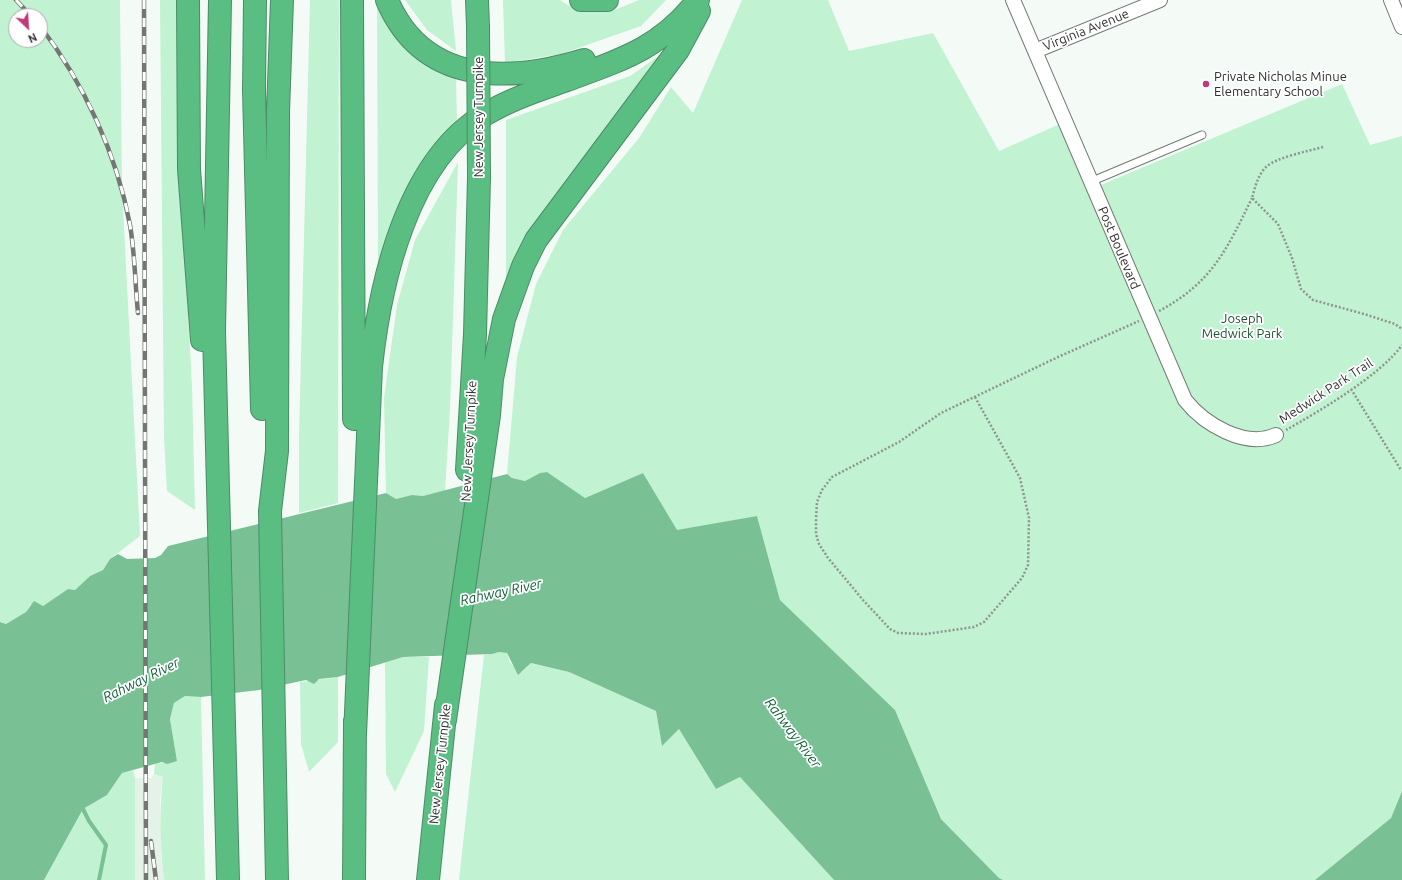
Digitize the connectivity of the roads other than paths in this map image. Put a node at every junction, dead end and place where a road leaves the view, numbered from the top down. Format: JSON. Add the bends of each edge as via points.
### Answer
{"nodes":[{"id":1,"x":188,"y":0,"type":"edge"},
{"id":2,"x":220,"y":0,"type":"edge"},
{"id":3,"x":255,"y":0,"type":"edge"},
{"id":4,"x":282,"y":0,"type":"edge"},
{"id":5,"x":352,"y":0,"type":"edge"},
{"id":6,"x":387,"y":0,"type":"edge"},
{"id":7,"x":477,"y":0,"type":"edge"},
{"id":8,"x":581,"y":0,"type":"edge"},
{"id":9,"x":607,"y":0,"type":"edge"},
{"id":10,"x":680,"y":0,"type":"edge"},
{"id":11,"x":698,"y":0,"type":"edge"},
{"id":12,"x":704,"y":0,"type":"edge"},
{"id":13,"x":1013,"y":0,"type":"edge"},
{"id":14,"x":1160,"y":0,"type":"edge"},
{"id":15,"x":1390,"y":0,"type":"edge"},
{"id":16,"x":1402,"y":27,"type":"edge"},
{"id":17,"x":1034,"y":51,"type":"junction"},
{"id":18,"x":1202,"y":135,"type":"dead end"},
{"id":19,"x":1090,"y":182,"type":"junction"},
{"id":20,"x":208,"y":335,"type":"junction"},
{"id":21,"x":480,"y":416,"type":"junction"},
{"id":22,"x":1276,"y":434,"type":"road end"},
{"id":23,"x":361,"y":436,"type":"junction"},
{"id":24,"x":270,"y":453,"type":"junction"},
{"id":25,"x":228,"y":880,"type":"edge"},
{"id":26,"x":277,"y":880,"type":"edge"},
{"id":27,"x":354,"y":880,"type":"edge"},
{"id":28,"x":428,"y":880,"type":"edge"}],
"edges":[{"from":1,"to":20,"type":"highway","via":[[189,170]]},
{"from":2,"to":20,"type":"highway"},
{"from":3,"to":24,"type":"highway","via":[[254,90]]},
{"from":4,"to":24,"type":"highway"},
{"from":5,"to":23,"type":"highway"},
{"from":6,"to":10,"type":"highway","via":[[400,26],[433,56],[456,68],[480,74],[508,75],[561,67],[615,49],[638,38],[658,24]]},
{"from":7,"to":21,"type":"highway","name":"New Jersey Turnpike","bridge":true},
{"from":8,"to":9,"type":"highway"},
{"from":11,"to":23,"type":"highway","via":[[671,30],[646,48],[621,61],[510,101],[485,114],[460,133],[440,156],[411,205],[392,253],[378,311]]},
{"from":12,"to":21,"type":"highway","via":[[678,50],[536,240],[523,266],[504,319],[492,379]]},
{"from":13,"to":17,"type":"street","name":"Post Boulevard"},
{"from":14,"to":17,"type":"street","name":"Virginia Avenue"},
{"from":15,"to":16,"type":"street"},
{"from":17,"to":19,"type":"street","name":"Post Boulevard"},
{"from":18,"to":19,"type":"lane"},
{"from":19,"to":22,"type":"street","name":"Post Boulevard","via":[[1185,400],[1205,420],[1234,434],[1260,439]]},
{"from":20,"to":25,"type":"highway","via":[[216,382]]},
{"from":21,"to":28,"type":"highway","name":"New Jersey Turnpike"},
{"from":23,"to":27,"type":"highway"},
{"from":24,"to":26,"type":"highway"}]}
